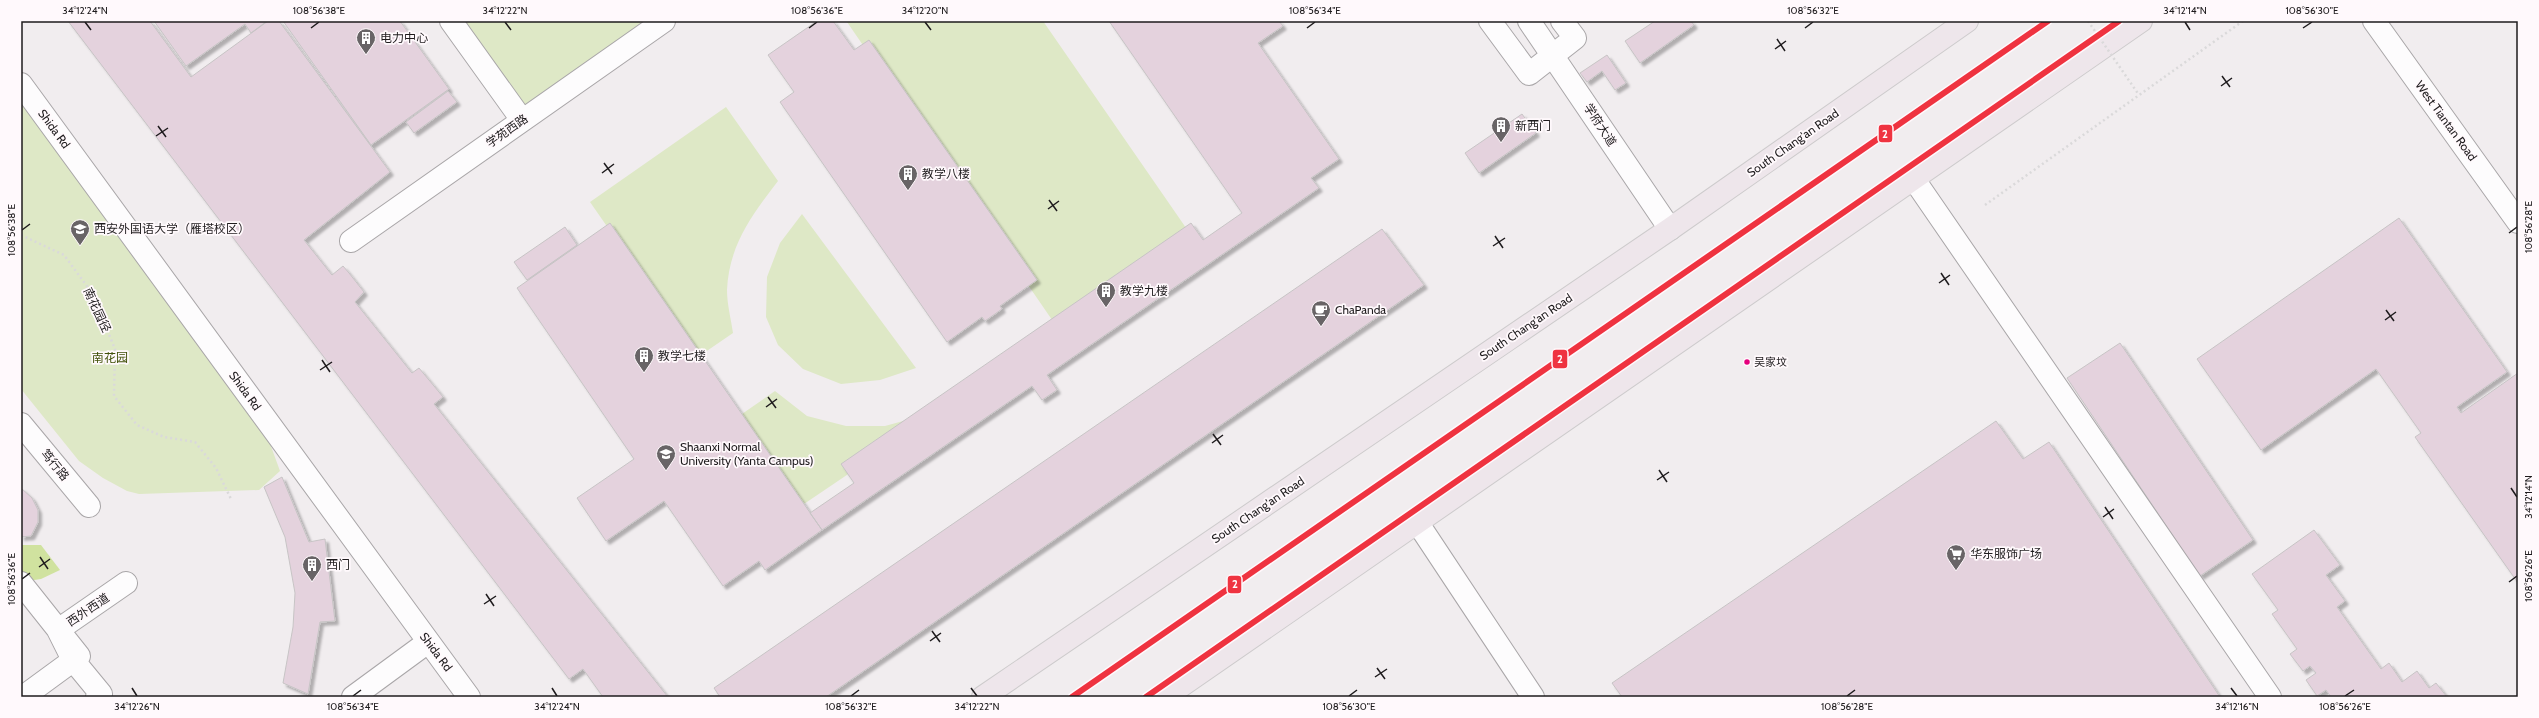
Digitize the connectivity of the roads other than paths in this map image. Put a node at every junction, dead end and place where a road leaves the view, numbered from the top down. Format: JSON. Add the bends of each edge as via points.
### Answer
{"nodes":[{"id":1,"x":452,"y":21,"type":"edge"},
{"id":2,"x":664,"y":21,"type":"edge"},
{"id":3,"x":1490,"y":21,"type":"edge"},
{"id":4,"x":1529,"y":21,"type":"edge"},
{"id":5,"x":1562,"y":21,"type":"edge"},
{"id":6,"x":1967,"y":21,"type":"edge"},
{"id":7,"x":2141,"y":21,"type":"edge"},
{"id":8,"x":2374,"y":21,"type":"edge"},
{"id":9,"x":1554,"y":55,"type":"junction"},
{"id":10,"x":21,"y":84,"type":"edge"},
{"id":11,"x":522,"y":120,"type":"junction"},
{"id":12,"x":1913,"y":178,"type":"junction"},
{"id":13,"x":2518,"y":222,"type":"edge"},
{"id":14,"x":1670,"y":229,"type":"junction"},
{"id":15,"x":351,"y":241,"type":"dead end"},
{"id":16,"x":21,"y":424,"type":"edge"},
{"id":17,"x":89,"y":506,"type":"dead end"},
{"id":18,"x":1417,"y":522,"type":"junction"},
{"id":19,"x":21,"y":583,"type":"edge"},
{"id":20,"x":126,"y":583,"type":"dead end"},
{"id":21,"x":58,"y":630,"type":"junction"},
{"id":22,"x":428,"y":642,"type":"junction"},
{"id":23,"x":73,"y":660,"type":"junction"},
{"id":24,"x":23,"y":697,"type":"edge"},
{"id":25,"x":97,"y":697,"type":"edge"},
{"id":26,"x":353,"y":697,"type":"edge"},
{"id":27,"x":469,"y":697,"type":"edge"},
{"id":28,"x":983,"y":697,"type":"edge"},
{"id":29,"x":1165,"y":697,"type":"edge"},
{"id":30,"x":1533,"y":697,"type":"edge"},
{"id":31,"x":2270,"y":697,"type":"edge"}],
"edges":[{"from":1,"to":11,"type":"street"},
{"from":2,"to":11,"type":"street","name":"学苑西路"},
{"from":3,"to":9,"type":"street","via":[[1529,74]]},
{"from":4,"to":9,"type":"street","name":"学府大道"},
{"from":5,"to":9,"type":"street","via":[[1575,38]]},
{"from":6,"to":14,"type":"main road","name":"South Chang'an Road"},
{"from":7,"to":12,"type":"main road"},
{"from":8,"to":13,"type":"street","name":"West Tiantan Road"},
{"from":9,"to":14,"type":"street","name":"学府大道"},
{"from":10,"to":22,"type":"street","name":"Shida Rd"},
{"from":11,"to":15,"type":"street","name":"学苑西路"},
{"from":12,"to":18,"type":"main road"},
{"from":12,"to":31,"type":"street"},
{"from":14,"to":28,"type":"main road","name":"South Chang'an Road"},
{"from":16,"to":17,"type":"street","name":"笃行路"},
{"from":18,"to":29,"type":"main road"},
{"from":18,"to":30,"type":"street"},
{"from":19,"to":21,"type":"street"},
{"from":20,"to":21,"type":"street","name":"西外西道"},
{"from":21,"to":23,"type":"street","via":[[79,656]]},
{"from":22,"to":26,"type":"street"},
{"from":22,"to":27,"type":"street","name":"Shida Rd"},
{"from":23,"to":24,"type":"street"},
{"from":23,"to":25,"type":"street","via":[[102,694]]}]}
